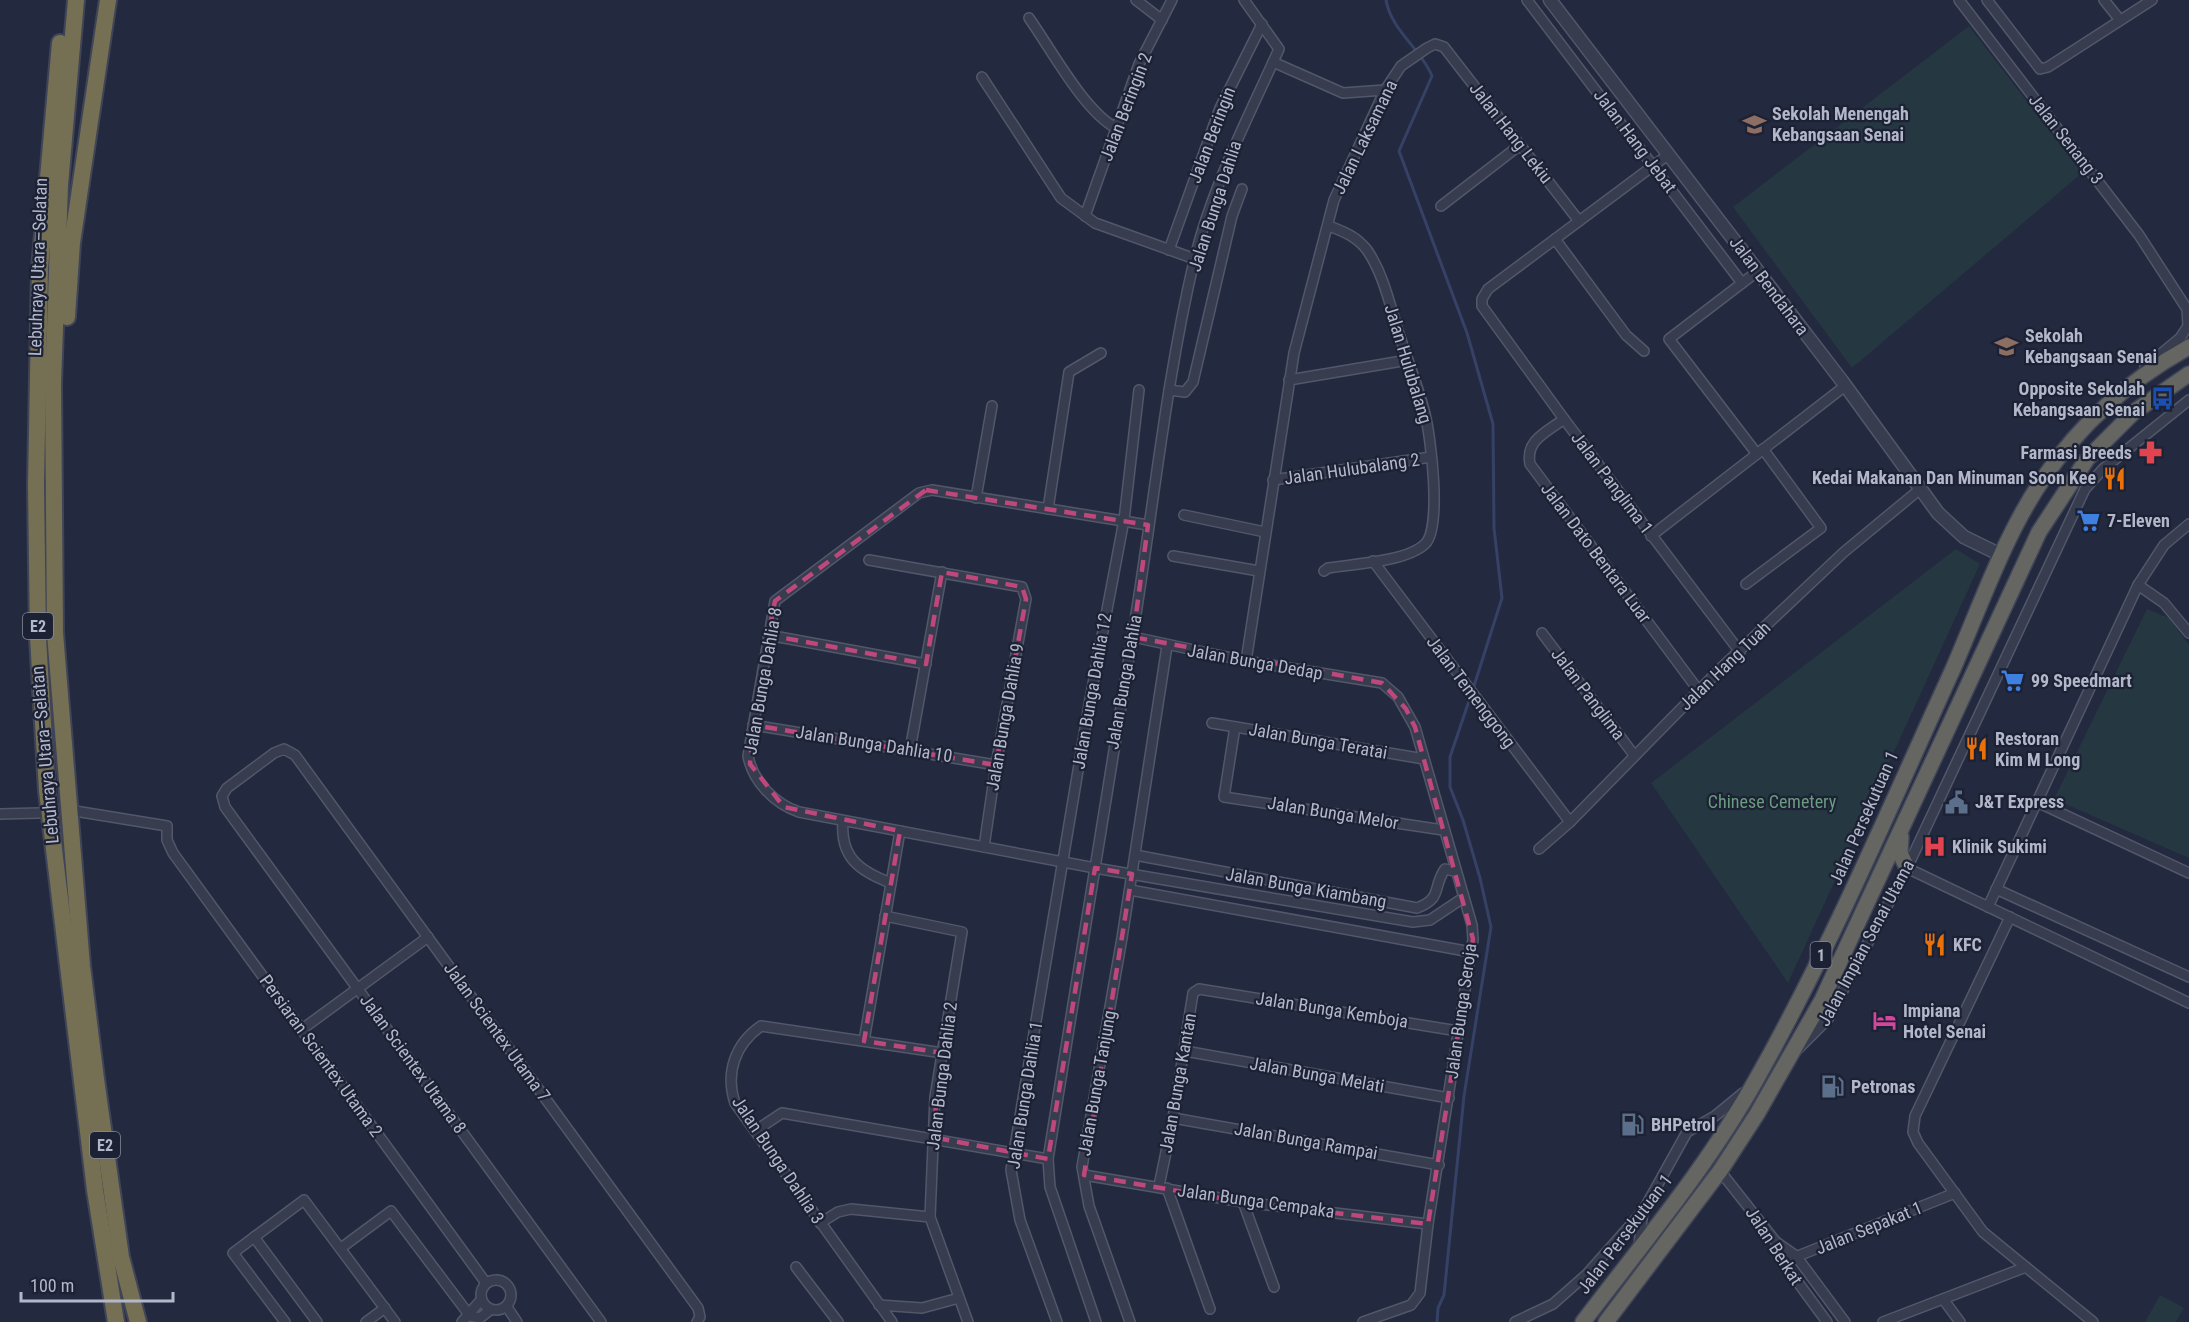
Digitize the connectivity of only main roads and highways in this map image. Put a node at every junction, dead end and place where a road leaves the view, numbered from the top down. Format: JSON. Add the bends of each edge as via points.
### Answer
{"nodes":[{"id":1,"x":64,"y":0,"type":"edge"},
{"id":2,"x":76,"y":0,"type":"edge"},
{"id":3,"x":108,"y":0,"type":"edge"},
{"id":4,"x":2189,"y":347,"type":"edge"},
{"id":5,"x":2189,"y":374,"type":"edge"},
{"id":6,"x":54,"y":497,"type":"junction"},
{"id":7,"x":1902,"y":825,"type":"junction"},
{"id":8,"x":1907,"y":868,"type":"road end"},
{"id":9,"x":116,"y":1322,"type":"edge"},
{"id":10,"x":138,"y":1322,"type":"edge"},
{"id":11,"x":1583,"y":1322,"type":"edge"},
{"id":12,"x":1606,"y":1322,"type":"edge"}],
"edges":[{"from":1,"to":9,"type":"highway","name":"Lebuhraya Utara–Selatan","number":"E2","via":[[40,268],[38,637],[50,814],[92,1168]]},
{"from":2,"to":6,"type":"highway","name":"Lebuhraya Utara–Selatan","number":"E2","via":[[60,185],[53,384]]},
{"from":3,"to":6,"type":"highway","via":[[72,243]]},
{"from":4,"to":11,"type":"highway","name":"Jalan Persekutuan 1","number":"1","via":[[2163,361],[2111,400],[2042,479],[2001,555],[1842,913],[1755,1082],[1673,1207]]},
{"from":5,"to":7,"type":"highway","number":"1","via":[[2134,412],[2086,459],[2039,532]]},
{"from":6,"to":10,"type":"highway","name":"Lebuhraya Utara–Selatan","number":"E2","via":[[55,633],[82,966],[120,1246]]},
{"from":7,"to":8,"type":"highway","via":[[1900,853]]},
{"from":7,"to":12,"type":"highway","number":"1","via":[[1822,1000],[1757,1114],[1720,1171]]}]}
